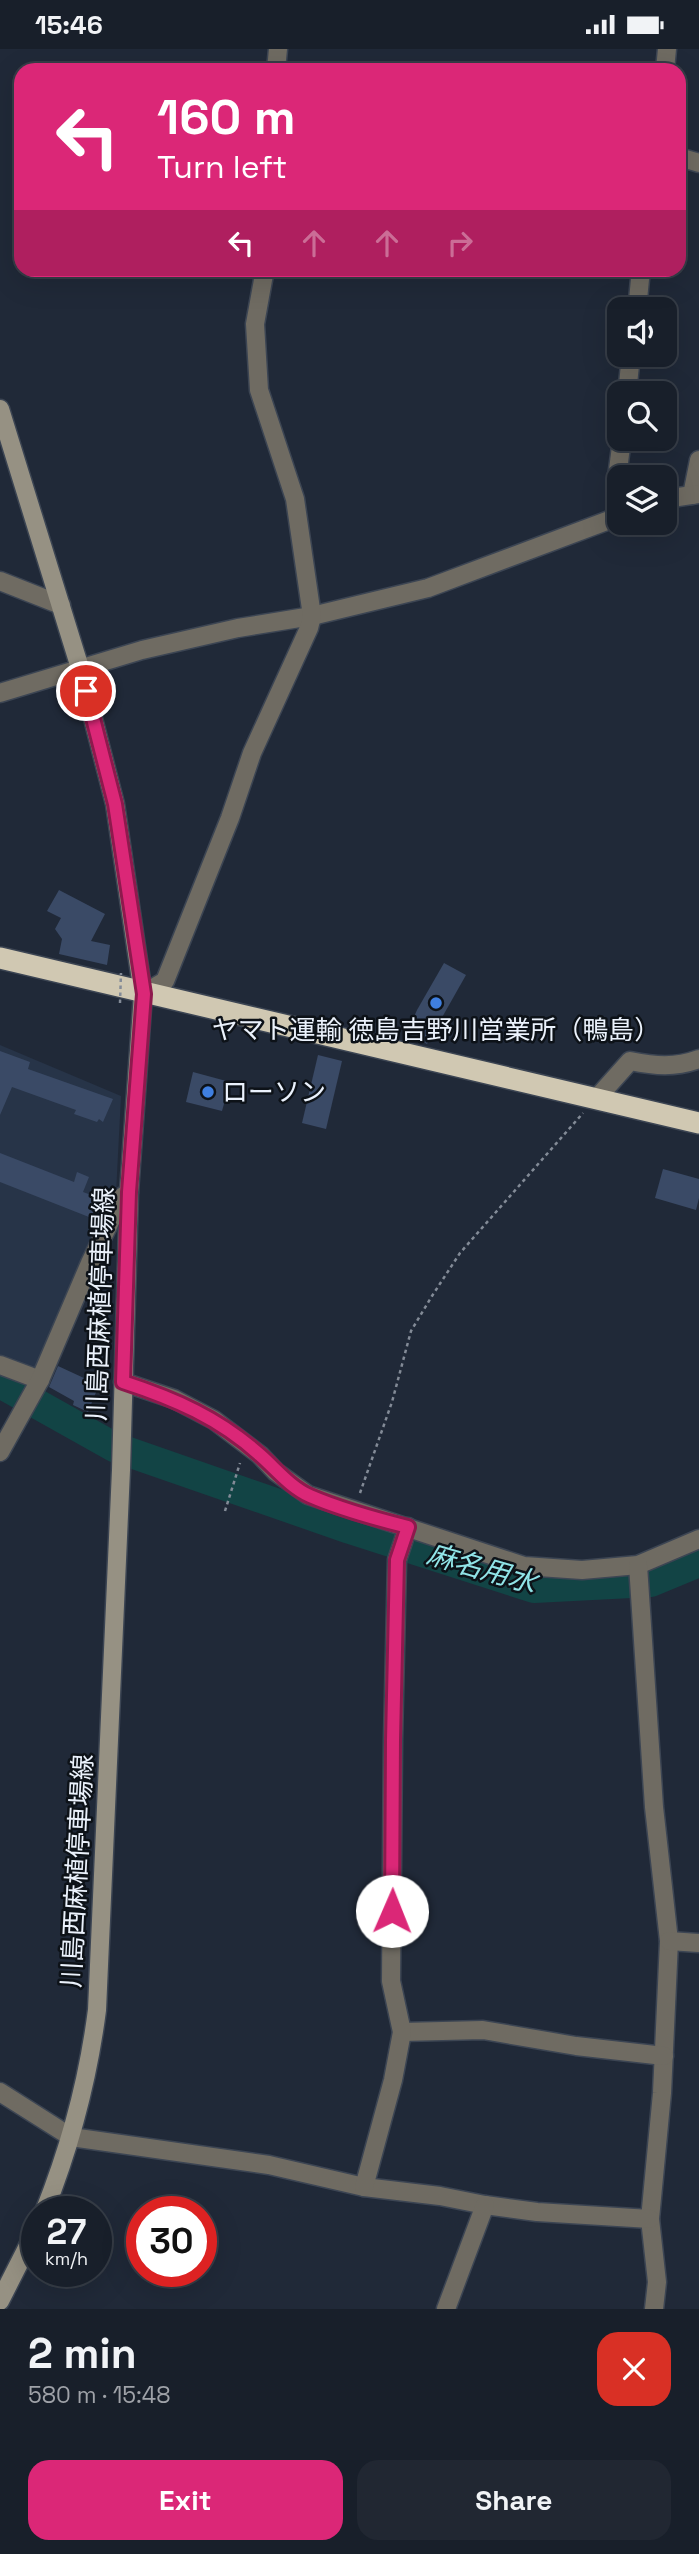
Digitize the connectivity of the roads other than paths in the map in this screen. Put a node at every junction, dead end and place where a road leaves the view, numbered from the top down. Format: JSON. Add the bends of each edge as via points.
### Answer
{"nodes":[{"id":1,"x":264,"y":277,"type":"edge"},
{"id":2,"x":640,"y":277,"type":"edge"},
{"id":3,"x":638,"y":297,"type":"edge"},
{"id":4,"x":0,"y":409,"type":"edge"},
{"id":5,"x":699,"y":460,"type":"edge"},
{"id":6,"x":695,"y":494,"type":"edge"},
{"id":7,"x":677,"y":497,"type":"edge"},
{"id":8,"x":607,"y":521,"type":"edge"},
{"id":9,"x":0,"y":581,"type":"edge"},
{"id":10,"x":61,"y":605,"type":"junction"},
{"id":11,"x":312,"y":616,"type":"junction"},
{"id":12,"x":80,"y":668,"type":"junction"},
{"id":13,"x":0,"y":693,"type":"edge"},
{"id":14,"x":0,"y":958,"type":"edge"},
{"id":15,"x":144,"y":994,"type":"junction"},
{"id":16,"x":699,"y":1059,"type":"edge"},
{"id":17,"x":597,"y":1098,"type":"junction"},
{"id":18,"x":699,"y":1123,"type":"edge"},
{"id":19,"x":129,"y":1192,"type":"junction"},
{"id":20,"x":0,"y":1365,"type":"edge"},
{"id":21,"x":123,"y":1382,"type":"junction"},
{"id":22,"x":38,"y":1383,"type":"junction"},
{"id":23,"x":0,"y":1452,"type":"edge"},
{"id":24,"x":408,"y":1527,"type":"junction"},
{"id":25,"x":699,"y":1539,"type":"edge"},
{"id":26,"x":638,"y":1565,"type":"junction"},
{"id":27,"x":669,"y":1941,"type":"junction"},
{"id":28,"x":699,"y":1943,"type":"edge"},
{"id":29,"x":402,"y":2032,"type":"junction"},
{"id":30,"x":664,"y":2056,"type":"junction"},
{"id":31,"x":0,"y":2092,"type":"edge"},
{"id":32,"x":71,"y":2137,"type":"junction"},
{"id":33,"x":364,"y":2187,"type":"junction"},
{"id":34,"x":50,"y":2196,"type":"edge"},
{"id":35,"x":485,"y":2205,"type":"junction"},
{"id":36,"x":650,"y":2219,"type":"junction"},
{"id":37,"x":21,"y":2260,"type":"edge"},
{"id":38,"x":0,"y":2301,"type":"edge"},
{"id":39,"x":446,"y":2309,"type":"edge"},
{"id":40,"x":654,"y":2309,"type":"edge"}],
"edges":[{"from":1,"to":11,"type":"street","via":[[255,324],[259,390],[295,499]]},
{"from":2,"to":3,"type":"street"},
{"from":4,"to":10,"type":"main road","name":"川島西麻植停車場線"},
{"from":5,"to":6,"type":"street"},
{"from":6,"to":7,"type":"street"},
{"from":8,"to":11,"type":"street","via":[[428,588]]},
{"from":9,"to":10,"type":"street"},
{"from":10,"to":12,"type":"main road","name":"川島西麻植停車場線"},
{"from":11,"to":12,"type":"street","via":[[238,628]]},
{"from":11,"to":15,"type":"street","via":[[252,753],[165,981]]},
{"from":12,"to":13,"type":"street"},
{"from":12,"to":15,"type":"main road","name":"川島西麻植停車場線","via":[[115,804]]},
{"from":14,"to":15,"type":"highway"},
{"from":15,"to":17,"type":"highway"},
{"from":15,"to":19,"type":"main road","name":"川島西麻植停車場線"},
{"from":16,"to":17,"type":"street","via":[[657,1067],[630,1061]]},
{"from":17,"to":18,"type":"highway"},
{"from":19,"to":21,"type":"main road","name":"川島西麻植停車場線"},
{"from":19,"to":22,"type":"street","via":[[90,1263]]},
{"from":20,"to":22,"type":"street"},
{"from":21,"to":24,"type":"street","via":[[174,1399],[215,1420],[308,1495]]},
{"from":21,"to":32,"type":"main road","name":"川島西麻植停車場線","via":[[101,1956],[91,2058]]},
{"from":22,"to":23,"type":"street"},
{"from":24,"to":26,"type":"street","via":[[524,1566],[582,1570]]},
{"from":24,"to":29,"type":"street","via":[[397,1560],[393,1740],[391,1981]]},
{"from":25,"to":26,"type":"street"},
{"from":26,"to":27,"type":"street","via":[[654,1807]]},
{"from":27,"to":28,"type":"street"},
{"from":27,"to":30,"type":"street"},
{"from":29,"to":30,"type":"street","via":[[483,2030]]},
{"from":29,"to":33,"type":"street"},
{"from":30,"to":36,"type":"street"},
{"from":31,"to":32,"type":"street"},
{"from":32,"to":33,"type":"street","via":[[269,2165]]},
{"from":32,"to":34,"type":"main road","name":"川島西麻植停車場線"},
{"from":33,"to":35,"type":"street"},
{"from":35,"to":36,"type":"street","via":[[537,2213]]},
{"from":35,"to":39,"type":"street"},
{"from":36,"to":40,"type":"street","via":[[657,2282]]},
{"from":37,"to":38,"type":"main road"}]}
